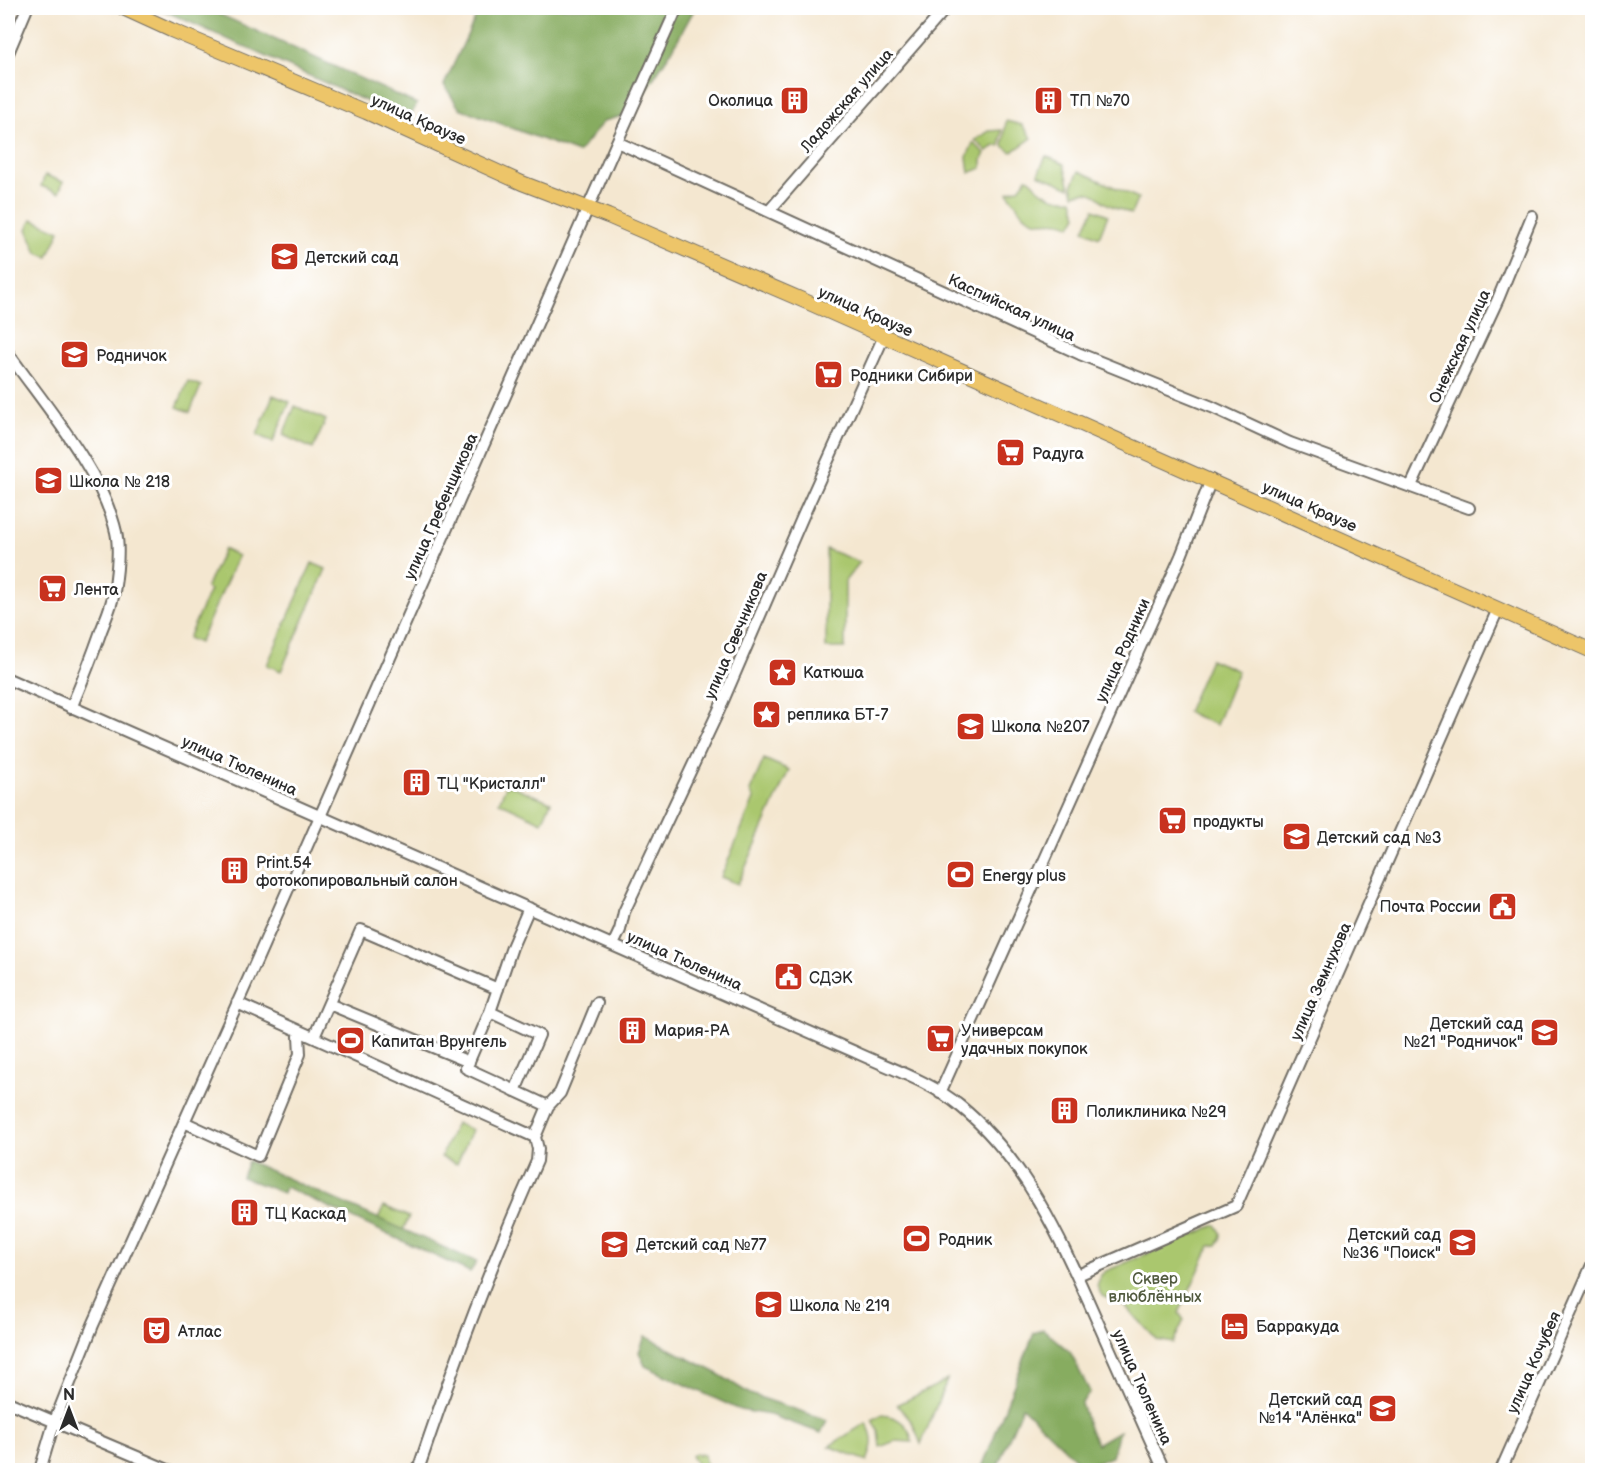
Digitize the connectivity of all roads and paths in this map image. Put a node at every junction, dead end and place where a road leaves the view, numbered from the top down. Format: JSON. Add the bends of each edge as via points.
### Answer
{"nodes":[{"id":1,"x":27,"y":8,"type":"edge"},
{"id":2,"x":123,"y":8,"type":"edge"},
{"id":3,"x":677,"y":8,"type":"edge"},
{"id":4,"x":946,"y":8,"type":"edge"},
{"id":5,"x":8,"y":53,"type":"edge"},
{"id":6,"x":617,"y":142,"type":"junction"},
{"id":7,"x":586,"y":209,"type":"junction"},
{"id":8,"x":769,"y":211,"type":"junction"},
{"id":9,"x":1532,"y":216,"type":"dead end"},
{"id":10,"x":884,"y":336,"type":"junction"},
{"id":11,"x":8,"y":352,"type":"edge"},
{"id":12,"x":1211,"y":480,"type":"junction"},
{"id":13,"x":1410,"y":486,"type":"junction"},
{"id":14,"x":1469,"y":508,"type":"dead end"},
{"id":15,"x":1498,"y":609,"type":"junction"},
{"id":16,"x":1593,"y":651,"type":"edge"},
{"id":17,"x":8,"y":679,"type":"edge"},
{"id":18,"x":71,"y":708,"type":"junction"},
{"id":19,"x":320,"y":815,"type":"junction"},
{"id":20,"x":529,"y":908,"type":"junction"},
{"id":21,"x":614,"y":945,"type":"junction"},
{"id":22,"x":498,"y":989,"type":"junction"},
{"id":23,"x":237,"y":1003,"type":"junction"},
{"id":24,"x":597,"y":1003,"type":"dead end"},
{"id":25,"x":329,"y":1004,"type":"junction"},
{"id":26,"x":490,"y":1012,"type":"junction"},
{"id":27,"x":299,"y":1036,"type":"dead end"},
{"id":28,"x":314,"y":1037,"type":"junction"},
{"id":29,"x":469,"y":1062,"type":"junction"},
{"id":30,"x":515,"y":1091,"type":"junction"},
{"id":31,"x":940,"y":1093,"type":"junction"},
{"id":32,"x":548,"y":1106,"type":"junction"},
{"id":33,"x":184,"y":1122,"type":"junction"},
{"id":34,"x":535,"y":1137,"type":"junction"},
{"id":35,"x":1593,"y":1265,"type":"edge"},
{"id":36,"x":1078,"y":1275,"type":"junction"},
{"id":37,"x":8,"y":1402,"type":"edge"},
{"id":38,"x":54,"y":1423,"type":"junction"},
{"id":39,"x":40,"y":1470,"type":"edge"},
{"id":40,"x":168,"y":1470,"type":"edge"},
{"id":41,"x":418,"y":1470,"type":"edge"},
{"id":42,"x":1164,"y":1470,"type":"edge"},
{"id":43,"x":1501,"y":1470,"type":"edge"}],
"edges":[{"from":1,"to":5,"type":"street"},
{"from":2,"to":7,"type":"main road","name":"улица Краузе"},
{"from":3,"to":6,"type":"street"},
{"from":4,"to":8,"type":"street","name":"Ладожская улица"},
{"from":6,"to":7,"type":"street"},
{"from":6,"to":8,"type":"street","name":"Каспийская улица"},
{"from":7,"to":10,"type":"main road","name":"улица Краузе"},
{"from":7,"to":19,"type":"street","name":"улица Гребенщикова"},
{"from":8,"to":13,"type":"street","name":"Каспийская улица","via":[[1080,354],[1290,443]]},
{"from":9,"to":13,"type":"street","name":"Онежская улица","via":[[1498,299]]},
{"from":10,"to":12,"type":"main road","name":"улица Краузе"},
{"from":10,"to":21,"type":"street","name":"улица Свечникова","via":[[719,710],[624,912]]},
{"from":11,"to":18,"type":"street","via":[[98,483],[117,534],[114,594]]},
{"from":12,"to":15,"type":"main road","name":"улица Краузе"},
{"from":12,"to":31,"type":"street","name":"улица Родники"},
{"from":13,"to":14,"type":"street","name":"Каспийская улица"},
{"from":15,"to":16,"type":"main road","name":"улица Краузе"},
{"from":15,"to":36,"type":"street","name":"улица Земнухова","via":[[1236,1206]]},
{"from":17,"to":18,"type":"street","name":"улица Тюленина"},
{"from":18,"to":19,"type":"street","name":"улица Тюленина"},
{"from":19,"to":20,"type":"street","name":"улица Тюленина"},
{"from":19,"to":23,"type":"street","name":"улица Гребенщикова"},
{"from":20,"to":21,"type":"street","name":"улица Тюленина"},
{"from":20,"to":22,"type":"street"},
{"from":21,"to":31,"type":"street","name":"улица Тюленина"},
{"from":22,"to":25,"type":"street","via":[[361,930]]},
{"from":22,"to":26,"type":"street"},
{"from":23,"to":28,"type":"street"},
{"from":23,"to":33,"type":"street","name":"улица Гребенщикова"},
{"from":24,"to":32,"type":"street","via":[[560,1094]]},
{"from":25,"to":28,"type":"street"},
{"from":25,"to":29,"type":"street"},
{"from":26,"to":29,"type":"street"},
{"from":26,"to":30,"type":"street","via":[[539,1035]]},
{"from":27,"to":33,"type":"street","via":[[300,1054],[258,1155]]},
{"from":28,"to":34,"type":"street"},
{"from":29,"to":30,"type":"street","via":[[466,1068]]},
{"from":30,"to":32,"type":"street"},
{"from":31,"to":36,"type":"street","name":"улица Тюленина","via":[[987,1129],[1023,1175]]},
{"from":32,"to":34,"type":"street"},
{"from":33,"to":38,"type":"street","name":"улица Гребенщикова"},
{"from":34,"to":41,"type":"street","via":[[537,1161],[461,1349]]},
{"from":35,"to":43,"type":"street","name":"улица Кочубея"},
{"from":36,"to":42,"type":"street","name":"улица Тюленина"},
{"from":37,"to":38,"type":"street"},
{"from":38,"to":39,"type":"street","name":"улица Гребенщикова"},
{"from":38,"to":40,"type":"street"}]}
